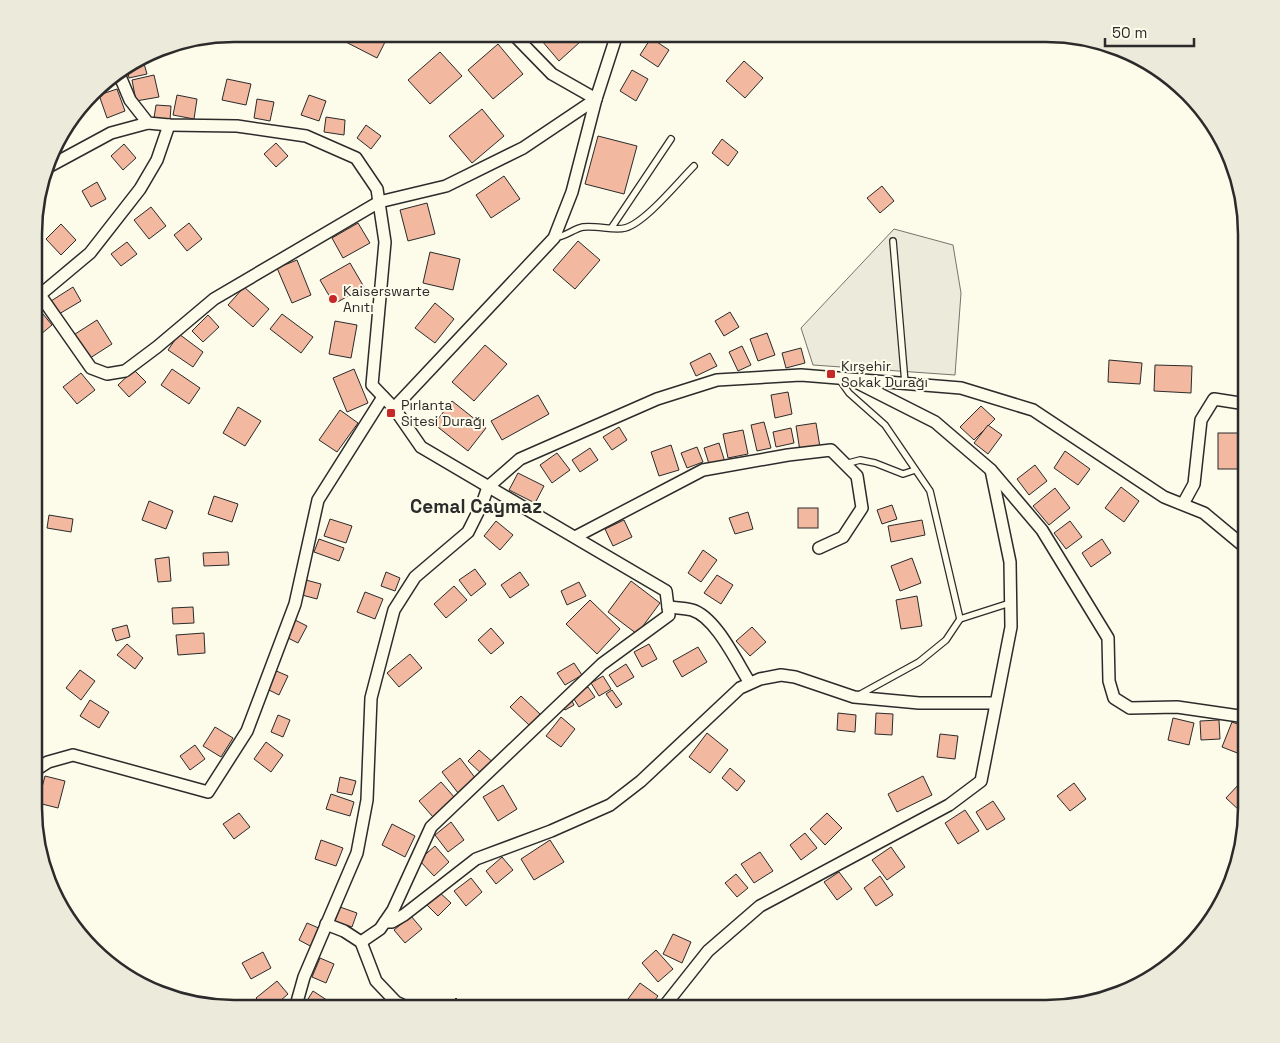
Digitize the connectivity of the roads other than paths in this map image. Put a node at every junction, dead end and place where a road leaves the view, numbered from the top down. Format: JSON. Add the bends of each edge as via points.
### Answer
{"nodes":[{"id":1,"x":521,"y":42,"type":"edge"},
{"id":2,"x":614,"y":42,"type":"edge"},
{"id":3,"x":121,"y":79,"type":"edge"},
{"id":4,"x":596,"y":99,"type":"junction"},
{"id":5,"x":148,"y":123,"type":"junction"},
{"id":6,"x":169,"y":126,"type":"junction"},
{"id":7,"x":671,"y":138,"type":"dead end"},
{"id":8,"x":57,"y":162,"type":"edge"},
{"id":9,"x":694,"y":166,"type":"dead end"},
{"id":10,"x":379,"y":202,"type":"junction"},
{"id":11,"x":612,"y":227,"type":"junction"},
{"id":12,"x":554,"y":238,"type":"junction"},
{"id":13,"x":893,"y":241,"type":"dead end"},
{"id":14,"x":42,"y":294,"type":"edge"},
{"id":15,"x":42,"y":302,"type":"edge"},
{"id":16,"x":844,"y":379,"type":"junction"},
{"id":17,"x":905,"y":384,"type":"junction"},
{"id":18,"x":383,"y":397,"type":"junction"},
{"id":19,"x":1238,"y":403,"type":"edge"},
{"id":20,"x":394,"y":408,"type":"junction"},
{"id":21,"x":845,"y":464,"type":"junction"},
{"id":22,"x":915,"y":470,"type":"junction"},
{"id":23,"x":991,"y":470,"type":"junction"},
{"id":24,"x":488,"y":487,"type":"junction"},
{"id":25,"x":1183,"y":504,"type":"junction"},
{"id":26,"x":575,"y":537,"type":"junction"},
{"id":27,"x":1238,"y":541,"type":"edge"},
{"id":28,"x":819,"y":548,"type":"dead end"},
{"id":29,"x":1010,"y":603,"type":"junction"},
{"id":30,"x":668,"y":607,"type":"junction"},
{"id":31,"x":960,"y":619,"type":"junction"},
{"id":32,"x":750,"y":683,"type":"junction"},
{"id":33,"x":854,"y":697,"type":"junction"},
{"id":34,"x":996,"y":703,"type":"junction"},
{"id":35,"x":1238,"y":716,"type":"edge"},
{"id":36,"x":42,"y":766,"type":"edge"},
{"id":37,"x":385,"y":922,"type":"junction"},
{"id":38,"x":326,"y":924,"type":"junction"},
{"id":39,"x":361,"y":942,"type":"junction"},
{"id":40,"x":298,"y":1000,"type":"edge"},
{"id":41,"x":394,"y":1000,"type":"edge"},
{"id":42,"x":669,"y":1000,"type":"edge"}],
"edges":[{"from":1,"to":4,"type":"street","via":[[552,74]]},
{"from":2,"to":4,"type":"street"},
{"from":3,"to":5,"type":"street","via":[[130,100]]},
{"from":4,"to":10,"type":"street","via":[[523,148],[446,186]]},
{"from":4,"to":12,"type":"street","via":[[572,192]]},
{"from":5,"to":6,"type":"street"},
{"from":5,"to":8,"type":"street","via":[[111,133]]},
{"from":6,"to":10,"type":"street","via":[[237,126],[306,136],[356,158],[377,189]]},
{"from":6,"to":14,"type":"street","via":[[157,160],[140,189],[90,253]]},
{"from":7,"to":11,"type":"lane"},
{"from":9,"to":11,"type":"lane","via":[[637,223],[623,229]]},
{"from":10,"to":15,"type":"street","via":[[214,299],[125,371],[107,374],[91,368]]},
{"from":10,"to":18,"type":"street","via":[[385,242],[372,385]]},
{"from":11,"to":12,"type":"lane","via":[[580,228]]},
{"from":12,"to":20,"type":"street"},
{"from":13,"to":17,"type":"lane"},
{"from":16,"to":17,"type":"street"},
{"from":16,"to":22,"type":"lane","via":[[849,393],[886,425]]},
{"from":16,"to":23,"type":"street","via":[[935,422]]},
{"from":16,"to":24,"type":"street","via":[[801,375],[717,380],[657,400],[520,459]]},
{"from":17,"to":25,"type":"street","via":[[961,388],[1033,410],[1164,497]]},
{"from":18,"to":20,"type":"street"},
{"from":18,"to":36,"type":"street","via":[[318,500],[294,604],[248,731],[208,792],[73,755]]},
{"from":19,"to":25,"type":"street","via":[[1214,399],[1201,420],[1194,484]]},
{"from":20,"to":24,"type":"street","via":[[421,447]]},
{"from":21,"to":22,"type":"lane","via":[[860,460],[903,474]]},
{"from":21,"to":26,"type":"street","via":[[831,450],[788,454],[703,470]]},
{"from":21,"to":28,"type":"street","via":[[857,476],[862,508],[843,536]]},
{"from":22,"to":31,"type":"lane","via":[[930,490]]},
{"from":23,"to":29,"type":"street","via":[[1010,562]]},
{"from":23,"to":35,"type":"street","via":[[1042,530],[1108,638],[1109,681],[1114,698],[1130,708],[1177,707]]},
{"from":24,"to":26,"type":"street"},
{"from":24,"to":38,"type":"street","via":[[468,532],[415,577],[394,610],[371,698],[367,800],[357,853]]},
{"from":25,"to":27,"type":"street","via":[[1204,512]]},
{"from":26,"to":30,"type":"street","via":[[666,590]]},
{"from":29,"to":31,"type":"lane"},
{"from":29,"to":34,"type":"street","via":[[1011,627]]},
{"from":30,"to":32,"type":"street","via":[[701,614],[721,636]]},
{"from":30,"to":37,"type":"street","via":[[669,615],[602,664],[431,827]]},
{"from":31,"to":33,"type":"lane","via":[[946,640],[919,662]]},
{"from":32,"to":33,"type":"street","via":[[781,675]]},
{"from":32,"to":37,"type":"street","via":[[740,688],[641,781],[610,805],[476,859],[404,915]]},
{"from":33,"to":34,"type":"street","via":[[919,703]]},
{"from":34,"to":42,"type":"street","via":[[981,781],[949,805],[760,906],[708,951]]},
{"from":37,"to":39,"type":"street"},
{"from":38,"to":39,"type":"street","via":[[344,930]]},
{"from":38,"to":40,"type":"street"},
{"from":39,"to":41,"type":"street","via":[[376,981]]}]}
